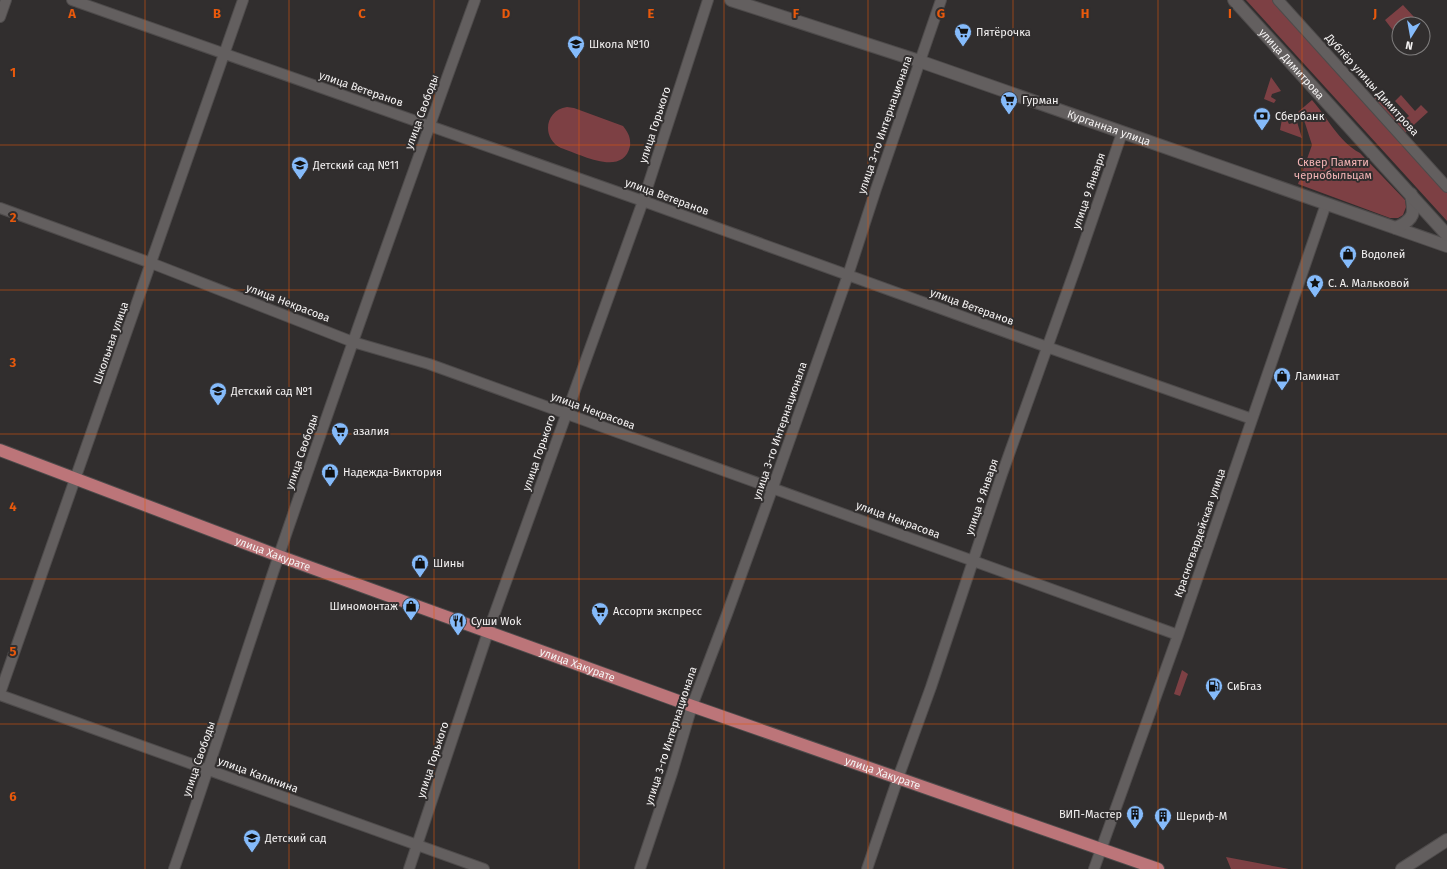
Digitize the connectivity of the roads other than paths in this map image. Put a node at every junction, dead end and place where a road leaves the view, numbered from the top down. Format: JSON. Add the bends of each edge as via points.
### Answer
{"nodes":[{"id":1,"x":6,"y":0,"type":"edge"},
{"id":2,"x":72,"y":0,"type":"edge"},
{"id":3,"x":243,"y":0,"type":"edge"},
{"id":4,"x":475,"y":0,"type":"edge"},
{"id":5,"x":708,"y":0,"type":"edge"},
{"id":6,"x":731,"y":0,"type":"edge"},
{"id":7,"x":941,"y":0,"type":"edge"},
{"id":8,"x":1234,"y":0,"type":"edge"},
{"id":9,"x":1278,"y":0,"type":"edge"},
{"id":10,"x":0,"y":17,"type":"edge"},
{"id":11,"x":224,"y":54,"type":"junction"},
{"id":12,"x":919,"y":61,"type":"junction"},
{"id":13,"x":430,"y":126,"type":"junction"},
{"id":14,"x":1122,"y":133,"type":"junction"},
{"id":15,"x":1447,"y":186,"type":"edge"},
{"id":16,"x":1411,"y":194,"type":"junction"},
{"id":17,"x":643,"y":201,"type":"junction"},
{"id":18,"x":1326,"y":204,"type":"junction"},
{"id":19,"x":0,"y":208,"type":"edge"},
{"id":20,"x":1396,"y":228,"type":"junction"},
{"id":21,"x":1447,"y":234,"type":"edge"},
{"id":22,"x":1447,"y":246,"type":"edge"},
{"id":23,"x":151,"y":263,"type":"junction"},
{"id":24,"x":848,"y":274,"type":"junction"},
{"id":25,"x":353,"y":342,"type":"junction"},
{"id":26,"x":1047,"y":347,"type":"junction"},
{"id":27,"x":565,"y":414,"type":"junction"},
{"id":28,"x":1252,"y":419,"type":"junction"},
{"id":29,"x":0,"y":450,"type":"edge"},
{"id":30,"x":76,"y":478,"type":"junction"},
{"id":31,"x":773,"y":488,"type":"junction"},
{"id":32,"x":279,"y":556,"type":"junction"},
{"id":33,"x":973,"y":560,"type":"junction"},
{"id":34,"x":488,"y":632,"type":"junction"},
{"id":35,"x":1178,"y":634,"type":"junction"},
{"id":36,"x":0,"y":694,"type":"edge"},
{"id":37,"x":692,"y":706,"type":"junction"},
{"id":38,"x":209,"y":770,"type":"junction"},
{"id":39,"x":898,"y":778,"type":"junction"},
{"id":40,"x":1447,"y":840,"type":"edge"},
{"id":41,"x":417,"y":845,"type":"junction"},
{"id":42,"x":1101,"y":848,"type":"junction"},
{"id":43,"x":174,"y":869,"type":"edge"},
{"id":44,"x":409,"y":869,"type":"edge"},
{"id":45,"x":484,"y":869,"type":"edge"},
{"id":46,"x":640,"y":869,"type":"edge"},
{"id":47,"x":867,"y":869,"type":"edge"},
{"id":48,"x":1094,"y":869,"type":"edge"},
{"id":49,"x":1158,"y":869,"type":"edge"},
{"id":50,"x":1402,"y":869,"type":"edge"}],
"edges":[{"from":1,"to":10,"type":"street"},
{"from":2,"to":11,"type":"street","name":"улица Ветеранов"},
{"from":3,"to":11,"type":"street","name":"Школьная улица"},
{"from":4,"to":13,"type":"street","name":"улица Свободы"},
{"from":5,"to":17,"type":"street","name":"улица Горького"},
{"from":6,"to":12,"type":"street","name":"Курганная улица"},
{"from":7,"to":12,"type":"street","name":"улица 3-го Интернационала"},
{"from":8,"to":16,"type":"street","name":"улица Димитрова"},
{"from":9,"to":15,"type":"street","name":"Дублёр улицы Димитрова"},
{"from":11,"to":13,"type":"street","name":"улица Ветеранов"},
{"from":11,"to":23,"type":"street","name":"Школьная улица"},
{"from":12,"to":14,"type":"street","name":"Курганная улица"},
{"from":12,"to":24,"type":"street","name":"улица 3-го Интернационала"},
{"from":13,"to":17,"type":"street","name":"улица Ветеранов"},
{"from":13,"to":25,"type":"street","name":"улица Свободы"},
{"from":14,"to":18,"type":"street","name":"Курганная улица"},
{"from":14,"to":26,"type":"street","name":"улица 9 Января"},
{"from":16,"to":20,"type":"street","via":[[1412,216]]},
{"from":16,"to":21,"type":"street","name":"улица Димитрова"},
{"from":17,"to":24,"type":"street","name":"улица Ветеранов"},
{"from":17,"to":27,"type":"street","name":"улица Горького"},
{"from":18,"to":20,"type":"street","name":"Курганная улица"},
{"from":18,"to":28,"type":"street","name":"Красногвардейская улица"},
{"from":19,"to":23,"type":"street","name":"улица Некрасова"},
{"from":20,"to":22,"type":"street","name":"Курганная улица"},
{"from":23,"to":25,"type":"street","name":"улица Некрасова"},
{"from":23,"to":30,"type":"street","name":"Школьная улица"},
{"from":24,"to":26,"type":"street","name":"улица Ветеранов"},
{"from":24,"to":31,"type":"street","name":"улица 3-го Интернационала"},
{"from":25,"to":27,"type":"street","name":"улица Некрасова","via":[[429,364]]},
{"from":25,"to":32,"type":"street","name":"улица Свободы"},
{"from":26,"to":28,"type":"street","name":"улица Ветеранов"},
{"from":26,"to":33,"type":"street","name":"улица 9 Января"},
{"from":27,"to":31,"type":"street","name":"улица Некрасова"},
{"from":27,"to":34,"type":"street","name":"улица Горького"},
{"from":28,"to":35,"type":"street","name":"Красногвардейская улица"},
{"from":29,"to":30,"type":"main road","name":"улица Хакурате"},
{"from":30,"to":32,"type":"main road","name":"улица Хакурате"},
{"from":30,"to":36,"type":"street","name":"Школьная улица"},
{"from":31,"to":33,"type":"street","name":"улица Некрасова"},
{"from":31,"to":37,"type":"street","name":"улица 3-го Интернационала"},
{"from":32,"to":34,"type":"main road","name":"улица Хакурате"},
{"from":32,"to":38,"type":"street","name":"улица Свободы"},
{"from":33,"to":35,"type":"street","name":"улица Некрасова"},
{"from":33,"to":39,"type":"street","name":"улица 9 Января"},
{"from":34,"to":37,"type":"main road","name":"улица Хакурате"},
{"from":34,"to":41,"type":"street","name":"улица Горького"},
{"from":35,"to":42,"type":"street","name":"Красногвардейская улица"},
{"from":36,"to":38,"type":"street","name":"улица Калинина"},
{"from":37,"to":39,"type":"main road","name":"улица Хакурате"},
{"from":37,"to":46,"type":"street","name":"улица 3-го Интернационала"},
{"from":38,"to":41,"type":"street","name":"улица Калинина"},
{"from":38,"to":43,"type":"street","name":"улица Свободы"},
{"from":39,"to":42,"type":"main road","name":"улица Хакурате"},
{"from":39,"to":47,"type":"street","name":"улица 9 Января"},
{"from":40,"to":50,"type":"street"},
{"from":41,"to":44,"type":"street","name":"улица Горького"},
{"from":41,"to":45,"type":"street","name":"улица Калинина"},
{"from":42,"to":48,"type":"street","name":"Красногвардейская улица"},
{"from":42,"to":49,"type":"main road","name":"улица Хакурате"}]}
